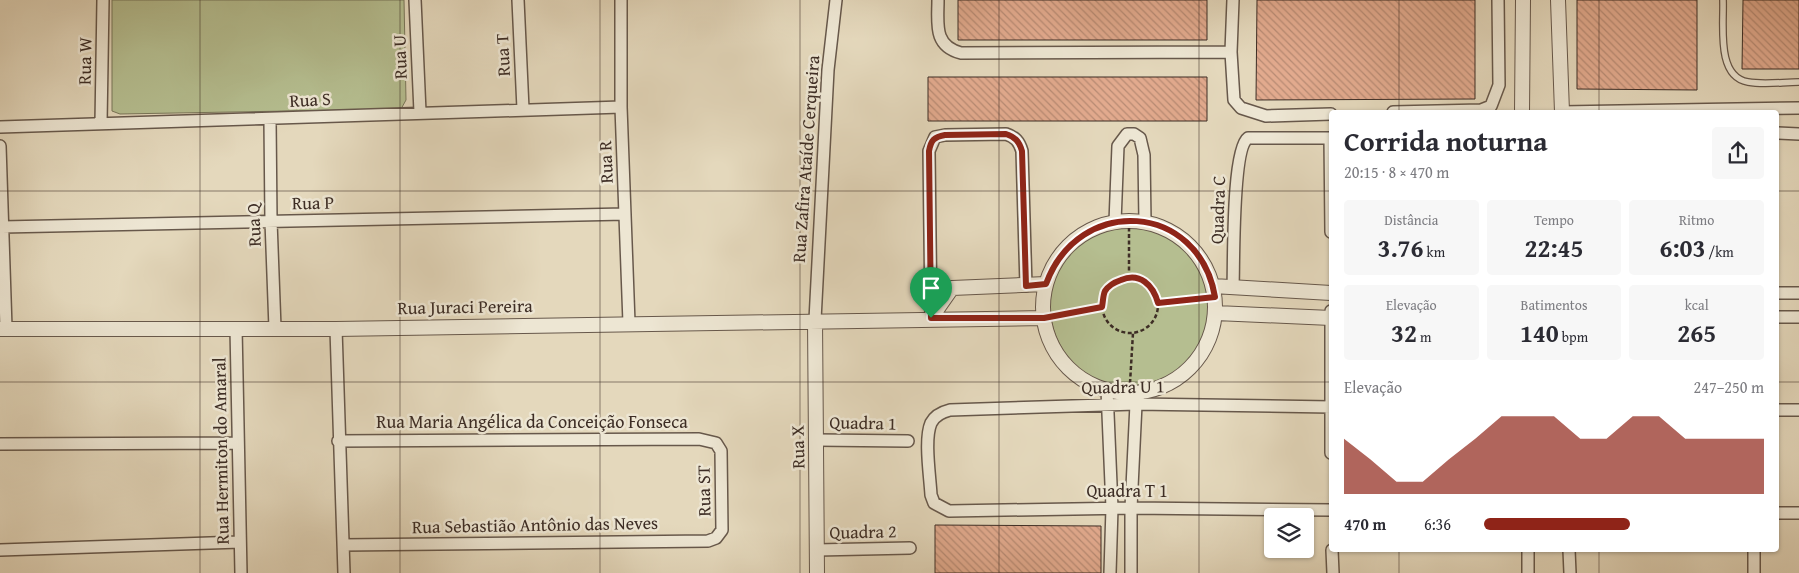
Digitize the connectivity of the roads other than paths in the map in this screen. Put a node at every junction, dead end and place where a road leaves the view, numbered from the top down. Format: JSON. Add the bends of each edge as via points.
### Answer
{"nodes":[{"id":1,"x":103,"y":0,"type":"edge"},
{"id":2,"x":415,"y":0,"type":"edge"},
{"id":3,"x":518,"y":0,"type":"edge"},
{"id":4,"x":621,"y":0,"type":"edge"},
{"id":5,"x":836,"y":0,"type":"edge"},
{"id":6,"x":938,"y":0,"type":"edge"},
{"id":7,"x":1233,"y":0,"type":"edge"},
{"id":8,"x":1498,"y":0,"type":"edge"},
{"id":9,"x":1523,"y":0,"type":"edge"},
{"id":10,"x":1558,"y":0,"type":"edge"},
{"id":11,"x":1723,"y":0,"type":"edge"},
{"id":12,"x":1231,"y":52,"type":"junction"},
{"id":13,"x":1799,"y":82,"type":"edge"},
{"id":14,"x":621,"y":106,"type":"junction"},
{"id":15,"x":1799,"y":108,"type":"edge"},
{"id":16,"x":523,"y":109,"type":"junction"},
{"id":17,"x":1481,"y":110,"type":"edge"},
{"id":18,"x":1522,"y":110,"type":"edge"},
{"id":19,"x":1562,"y":110,"type":"edge"},
{"id":20,"x":1680,"y":110,"type":"edge"},
{"id":21,"x":420,"y":112,"type":"junction"},
{"id":22,"x":1329,"y":114,"type":"edge"},
{"id":23,"x":270,"y":120,"type":"junction"},
{"id":24,"x":101,"y":123,"type":"junction"},
{"id":25,"x":0,"y":128,"type":"edge"},
{"id":26,"x":1779,"y":133,"type":"edge"},
{"id":27,"x":1799,"y":134,"type":"edge"},
{"id":28,"x":1329,"y":138,"type":"edge"},
{"id":29,"x":0,"y":146,"type":"edge"},
{"id":30,"x":625,"y":214,"type":"junction"},
{"id":31,"x":271,"y":221,"type":"junction"},
{"id":32,"x":1122,"y":221,"type":"junction"},
{"id":33,"x":1145,"y":222,"type":"junction"},
{"id":34,"x":2,"y":226,"type":"junction"},
{"id":35,"x":1046,"y":284,"type":"junction"},
{"id":36,"x":1026,"y":286,"type":"junction"},
{"id":37,"x":1233,"y":287,"type":"junction"},
{"id":38,"x":1214,"y":291,"type":"junction"},
{"id":39,"x":1799,"y":292,"type":"edge"},
{"id":40,"x":1329,"y":293,"type":"edge"},
{"id":41,"x":1779,"y":293,"type":"edge"},
{"id":42,"x":1216,"y":313,"type":"junction"},
{"id":43,"x":1779,"y":317,"type":"edge"},
{"id":44,"x":1799,"y":317,"type":"edge"},
{"id":45,"x":931,"y":318,"type":"junction"},
{"id":46,"x":1044,"y":318,"type":"junction"},
{"id":47,"x":1329,"y":318,"type":"edge"},
{"id":48,"x":814,"y":320,"type":"junction"},
{"id":49,"x":629,"y":322,"type":"junction"},
{"id":50,"x":236,"y":328,"type":"junction"},
{"id":51,"x":275,"y":328,"type":"junction"},
{"id":52,"x":3,"y":329,"type":"edge"},
{"id":53,"x":336,"y":329,"type":"junction"},
{"id":54,"x":1135,"y":396,"type":"junction"},
{"id":55,"x":1108,"y":397,"type":"junction"},
{"id":56,"x":1329,"y":407,"type":"edge"},
{"id":57,"x":1779,"y":410,"type":"edge"},
{"id":58,"x":1799,"y":410,"type":"edge"},
{"id":59,"x":817,"y":440,"type":"junction"},
{"id":60,"x":338,"y":441,"type":"junction"},
{"id":61,"x":908,"y":441,"type":"dead end"},
{"id":62,"x":238,"y":443,"type":"junction"},
{"id":63,"x":0,"y":444,"type":"edge"},
{"id":64,"x":721,"y":451,"type":"joint"},
{"id":65,"x":931,"y":495,"type":"joint"},
{"id":66,"x":1112,"y":508,"type":"junction"},
{"id":67,"x":1130,"y":508,"type":"junction"},
{"id":68,"x":1329,"y":510,"type":"edge"},
{"id":69,"x":1779,"y":513,"type":"edge"},
{"id":70,"x":1799,"y":514,"type":"edge"},
{"id":71,"x":722,"y":530,"type":"joint"},
{"id":72,"x":240,"y":542,"type":"junction"},
{"id":73,"x":343,"y":545,"type":"junction"},
{"id":74,"x":910,"y":548,"type":"dead end"},
{"id":75,"x":0,"y":550,"type":"edge"},
{"id":76,"x":817,"y":550,"type":"junction"},
{"id":77,"x":1332,"y":552,"type":"edge"},
{"id":78,"x":1528,"y":552,"type":"edge"},
{"id":79,"x":1570,"y":552,"type":"edge"},
{"id":80,"x":1754,"y":552,"type":"edge"},
{"id":81,"x":241,"y":573,"type":"edge"},
{"id":82,"x":344,"y":573,"type":"edge"},
{"id":83,"x":817,"y":573,"type":"edge"},
{"id":84,"x":1110,"y":573,"type":"edge"},
{"id":85,"x":1131,"y":573,"type":"edge"},
{"id":86,"x":1333,"y":573,"type":"edge"},
{"id":87,"x":1528,"y":573,"type":"edge"},
{"id":88,"x":1570,"y":573,"type":"edge"},
{"id":89,"x":1754,"y":573,"type":"edge"}],
"edges":[{"from":1,"to":24,"type":"street","name":"Rua W"},
{"from":2,"to":21,"type":"street","name":"Rua U"},
{"from":3,"to":16,"type":"street","name":"Rua T"},
{"from":4,"to":14,"type":"street","name":"Rua R"},
{"from":5,"to":48,"type":"street","name":"Rua Zafira Ataíde Cerqueira","via":[[828,70]]},
{"from":6,"to":12,"type":"street","via":[[938,31],[943,43],[950,50],[961,53]]},
{"from":7,"to":12,"type":"street"},
{"from":8,"to":17,"type":"street","via":[[1499,85],[1491,106]]},
{"from":9,"to":18,"type":"street"},
{"from":10,"to":19,"type":"street"},
{"from":11,"to":13,"type":"lane","via":[[1725,61],[1730,72],[1748,82]]},
{"from":12,"to":22,"type":"street","via":[[1234,100],[1241,108],[1266,116]]},
{"from":14,"to":16,"type":"street","name":"Rua S"},
{"from":14,"to":30,"type":"street","name":"Rua R"},
{"from":15,"to":20,"type":"street"},
{"from":16,"to":21,"type":"street","name":"Rua S"},
{"from":21,"to":23,"type":"street","name":"Rua S"},
{"from":23,"to":24,"type":"street","name":"Rua S"},
{"from":23,"to":31,"type":"street","name":"Rua Q"},
{"from":24,"to":25,"type":"street","name":"Rua S"},
{"from":26,"to":27,"type":"street"},
{"from":28,"to":37,"type":"street","name":"Quadra C","via":[[1248,138],[1241,147],[1237,170]]},
{"from":29,"to":34,"type":"street"},
{"from":30,"to":31,"type":"street","name":"Rua P"},
{"from":30,"to":49,"type":"street","name":"Rua R"},
{"from":31,"to":34,"type":"street","name":"Rua P"},
{"from":31,"to":51,"type":"street","name":"Rua Q"},
{"from":32,"to":33,"type":"street"},
{"from":32,"to":33,"type":"street","via":[[1118,146],[1127,134],[1134,134],[1140,138],[1144,155]]},
{"from":32,"to":35,"type":"street","via":[[1098,226],[1069,245],[1058,258]]},
{"from":33,"to":38,"type":"street","via":[[1164,228],[1195,251],[1206,267]]},
{"from":34,"to":52,"type":"street"},
{"from":35,"to":36,"type":"street"},
{"from":35,"to":46,"type":"street"},
{"from":36,"to":45,"type":"street","via":[[952,288]]},
{"from":36,"to":45,"type":"street","via":[[1020,143],[1006,134],[935,137],[929,151]]},
{"from":37,"to":38,"type":"street"},
{"from":37,"to":40,"type":"street"},
{"from":38,"to":42,"type":"street"},
{"from":39,"to":41,"type":"street"},
{"from":42,"to":47,"type":"street"},
{"from":42,"to":54,"type":"street","via":[[1204,350],[1192,366],[1177,379]]},
{"from":43,"to":44,"type":"street"},
{"from":45,"to":46,"type":"street","name":"Rua Juraci Pereira"},
{"from":45,"to":48,"type":"street","name":"Rua Juraci Pereira"},
{"from":46,"to":55,"type":"street","via":[[1051,342],[1064,363]]},
{"from":48,"to":49,"type":"street","name":"Rua Juraci Pereira"},
{"from":48,"to":59,"type":"street","name":"Rua X"},
{"from":49,"to":53,"type":"street","name":"Rua Juraci Pereira"},
{"from":50,"to":51,"type":"street","name":"Rua Juraci Pereira"},
{"from":50,"to":52,"type":"street","name":"Rua Juraci Pereira"},
{"from":50,"to":62,"type":"street","name":"Rua Hermiton do Amaral"},
{"from":51,"to":53,"type":"street","name":"Rua Juraci Pereira"},
{"from":53,"to":60,"type":"street"},
{"from":54,"to":55,"type":"street"},
{"from":54,"to":56,"type":"street","name":"Quadra U 1"},
{"from":54,"to":67,"type":"street"},
{"from":55,"to":65,"type":"street","name":"Quadra U 1","via":[[950,410],[939,414],[928,433]]},
{"from":55,"to":66,"type":"street"},
{"from":57,"to":58,"type":"street"},
{"from":59,"to":61,"type":"street","name":"Quadra 1"},
{"from":59,"to":76,"type":"street","name":"Rua X"},
{"from":60,"to":64,"type":"street","name":"Rua Maria Angélica da Conceição Fonseca","via":[[698,439],[716,443]]},
{"from":60,"to":73,"type":"street"},
{"from":62,"to":63,"type":"street"},
{"from":62,"to":72,"type":"street","name":"Rua Hermiton do Amaral"},
{"from":64,"to":71,"type":"street","name":"Rua ST"},
{"from":65,"to":66,"type":"street","name":"Quadra T 1","via":[[934,503],[949,511]]},
{"from":66,"to":67,"type":"street","name":"Quadra T 1"},
{"from":66,"to":84,"type":"street"},
{"from":67,"to":68,"type":"street","name":"Quadra T 1"},
{"from":67,"to":85,"type":"street"},
{"from":69,"to":70,"type":"street"},
{"from":71,"to":73,"type":"street","name":"Rua Sebastião Antônio das Neves","via":[[716,538],[708,541]]},
{"from":72,"to":75,"type":"street"},
{"from":72,"to":81,"type":"street","name":"Rua Hermiton do Amaral"},
{"from":73,"to":82,"type":"street"},
{"from":74,"to":76,"type":"street","name":"Quadra 2"},
{"from":76,"to":83,"type":"street","name":"Rua X"},
{"from":77,"to":86,"type":"street"},
{"from":78,"to":87,"type":"street"},
{"from":79,"to":88,"type":"street"},
{"from":80,"to":89,"type":"street"}]}
